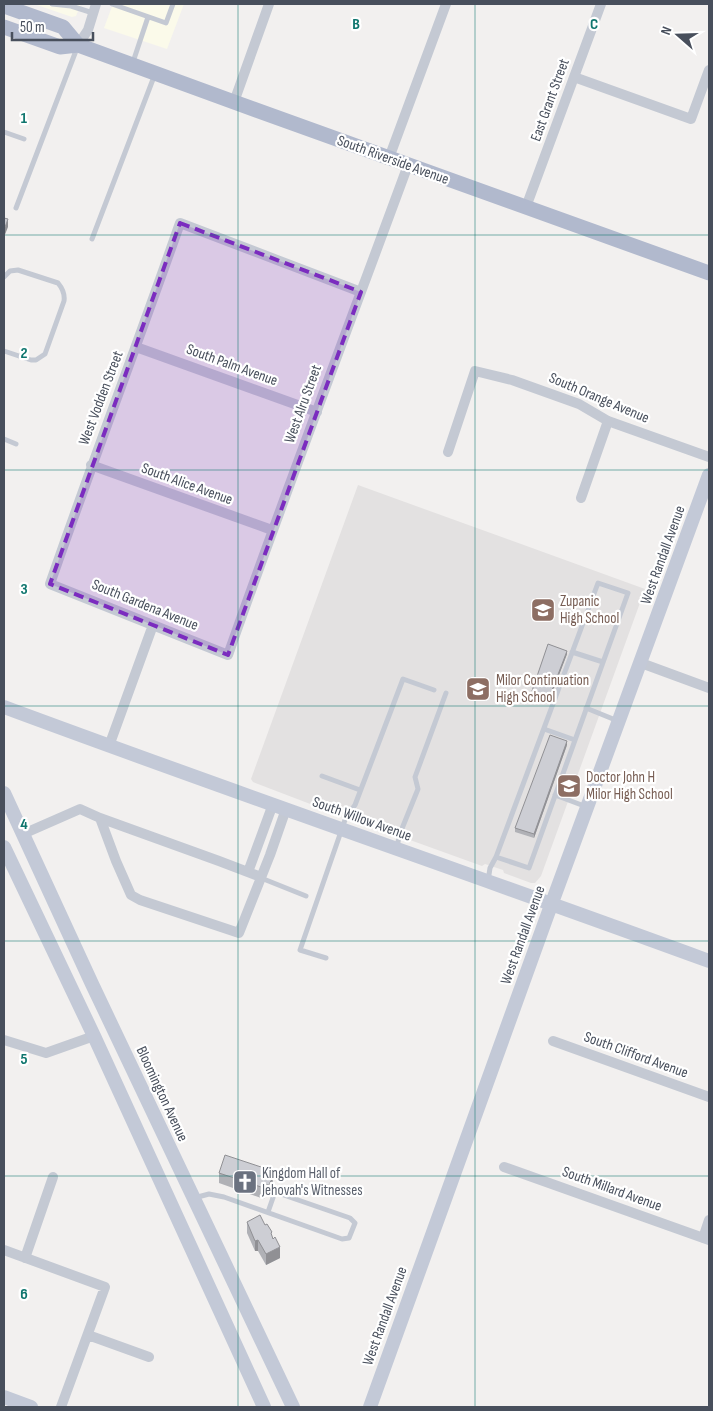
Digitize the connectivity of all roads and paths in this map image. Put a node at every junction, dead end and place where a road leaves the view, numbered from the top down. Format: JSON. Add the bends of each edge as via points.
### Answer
{"nodes":[{"id":1,"x":52,"y":4,"type":"edge"},
{"id":2,"x":112,"y":4,"type":"edge"},
{"id":3,"x":173,"y":4,"type":"edge"},
{"id":4,"x":269,"y":4,"type":"edge"},
{"id":5,"x":446,"y":4,"type":"edge"},
{"id":6,"x":601,"y":4,"type":"edge"},
{"id":7,"x":4,"y":6,"type":"edge"},
{"id":8,"x":95,"y":8,"type":"edge"},
{"id":9,"x":148,"y":17,"type":"junction"},
{"id":10,"x":4,"y":27,"type":"edge"},
{"id":11,"x":78,"y":45,"type":"junction"},
{"id":12,"x":132,"y":65,"type":"junction"},
{"id":13,"x":709,"y":70,"type":"edge"},
{"id":14,"x":155,"y":74,"type":"junction"},
{"id":15,"x":574,"y":78,"type":"junction"},
{"id":16,"x":234,"y":102,"type":"junction"},
{"id":17,"x":4,"y":132,"type":"edge"},
{"id":18,"x":24,"y":139,"type":"dead end"},
{"id":19,"x":389,"y":158,"type":"junction"},
{"id":20,"x":408,"y":165,"type":"junction"},
{"id":21,"x":526,"y":207,"type":"junction"},
{"id":22,"x":16,"y":208,"type":"dead end"},
{"id":23,"x":92,"y":239,"type":"dead end"},
{"id":24,"x":709,"y":273,"type":"edge"},
{"id":25,"x":4,"y":277,"type":"edge"},
{"id":26,"x":361,"y":292,"type":"junction"},
{"id":27,"x":136,"y":346,"type":"junction"},
{"id":28,"x":4,"y":351,"type":"edge"},
{"id":29,"x":317,"y":412,"type":"junction"},
{"id":30,"x":608,"y":421,"type":"junction"},
{"id":31,"x":4,"y":439,"type":"edge"},
{"id":32,"x":16,"y":444,"type":"dead end"},
{"id":33,"x":448,"y":452,"type":"dead end"},
{"id":34,"x":709,"y":457,"type":"edge"},
{"id":35,"x":92,"y":466,"type":"junction"},
{"id":36,"x":709,"y":475,"type":"edge"},
{"id":37,"x":706,"y":494,"type":"edge"},
{"id":38,"x":581,"y":498,"type":"dead end"},
{"id":39,"x":272,"y":530,"type":"junction"},
{"id":40,"x":50,"y":584,"type":"joint"},
{"id":41,"x":153,"y":625,"type":"junction"},
{"id":42,"x":572,"y":652,"type":"junction"},
{"id":43,"x":228,"y":655,"type":"joint"},
{"id":44,"x":603,"y":662,"type":"junction"},
{"id":45,"x":641,"y":663,"type":"junction"},
{"id":46,"x":709,"y":688,"type":"edge"},
{"id":47,"x":434,"y":690,"type":"dead end"},
{"id":48,"x":446,"y":693,"type":"dead end"},
{"id":49,"x":4,"y":707,"type":"edge"},
{"id":50,"x":586,"y":708,"type":"junction"},
{"id":51,"x":619,"y":721,"type":"junction"},
{"id":52,"x":544,"y":729,"type":"junction"},
{"id":53,"x":575,"y":740,"type":"junction"},
{"id":54,"x":109,"y":746,"type":"junction"},
{"id":55,"x":322,"y":776,"type":"dead end"},
{"id":56,"x":360,"y":790,"type":"junction"},
{"id":57,"x":4,"y":793,"type":"edge"},
{"id":58,"x":555,"y":795,"type":"junction"},
{"id":59,"x":280,"y":806,"type":"junction"},
{"id":60,"x":588,"y":807,"type":"junction"},
{"id":61,"x":100,"y":818,"type":"junction"},
{"id":62,"x":343,"y":829,"type":"junction"},
{"id":63,"x":23,"y":834,"type":"junction"},
{"id":64,"x":4,"y":847,"type":"edge"},
{"id":65,"x":397,"y":848,"type":"junction"},
{"id":66,"x":496,"y":857,"type":"junction"},
{"id":67,"x":248,"y":872,"type":"junction"},
{"id":68,"x":261,"y":877,"type":"junction"},
{"id":69,"x":488,"y":881,"type":"junction"},
{"id":70,"x":306,"y":896,"type":"dead end"},
{"id":71,"x":552,"y":904,"type":"junction"},
{"id":72,"x":326,"y":958,"type":"dead end"},
{"id":73,"x":709,"y":961,"type":"edge"},
{"id":74,"x":94,"y":1036,"type":"junction"},
{"id":75,"x":4,"y":1040,"type":"edge"},
{"id":76,"x":553,"y":1041,"type":"dead end"},
{"id":77,"x":709,"y":1097,"type":"edge"},
{"id":78,"x":504,"y":1167,"type":"dead end"},
{"id":79,"x":54,"y":1177,"type":"dead end"},
{"id":80,"x":193,"y":1198,"type":"junction"},
{"id":81,"x":268,"y":1212,"type":"junction"},
{"id":82,"x":709,"y":1220,"type":"edge"},
{"id":83,"x":706,"y":1239,"type":"edge"},
{"id":84,"x":4,"y":1250,"type":"edge"},
{"id":85,"x":25,"y":1258,"type":"junction"},
{"id":86,"x":88,"y":1335,"type":"junction"},
{"id":87,"x":149,"y":1358,"type":"dead end"},
{"id":88,"x":4,"y":1397,"type":"edge"},
{"id":89,"x":31,"y":1407,"type":"edge"},
{"id":90,"x":61,"y":1407,"type":"edge"},
{"id":91,"x":264,"y":1407,"type":"edge"},
{"id":92,"x":293,"y":1407,"type":"edge"},
{"id":93,"x":370,"y":1407,"type":"edge"}],
"edges":[{"from":1,"to":8,"type":"lane"},
{"from":2,"to":9,"type":"lane"},
{"from":3,"to":9,"type":"lane","via":[[166,23]]},
{"from":4,"to":16,"type":"street"},
{"from":5,"to":19,"type":"street"},
{"from":6,"to":15,"type":"street","name":"East Grant Street"},
{"from":7,"to":11,"type":"main road","name":"South Riverside Avenue","via":[[62,27]]},
{"from":8,"to":11,"type":"street","via":[[88,30]]},
{"from":9,"to":12,"type":"lane"},
{"from":10,"to":11,"type":"main road","name":"South Riverside Avenue","via":[[60,47]]},
{"from":11,"to":12,"type":"main road","name":"South Riverside Avenue"},
{"from":11,"to":22,"type":"lane"},
{"from":12,"to":14,"type":"main road","name":"South Riverside Avenue"},
{"from":13,"to":15,"type":"street","via":[[691,119]]},
{"from":14,"to":16,"type":"main road","name":"South Riverside Avenue"},
{"from":14,"to":23,"type":"lane"},
{"from":15,"to":21,"type":"street","name":"East Grant Street"},
{"from":16,"to":19,"type":"main road","name":"South Riverside Avenue"},
{"from":17,"to":18,"type":"lane"},
{"from":19,"to":20,"type":"main road","name":"South Riverside Avenue"},
{"from":20,"to":21,"type":"main road","name":"South Riverside Avenue"},
{"from":20,"to":26,"type":"street","name":"West Alru Street"},
{"from":21,"to":24,"type":"main road","name":"South Riverside Avenue"},
{"from":25,"to":28,"type":"lane","via":[[10,271],[18,270],[58,284],[64,301],[45,354],[31,360]]},
{"from":26,"to":27,"type":"street","name":"West Vodden Street","via":[[180,223]]},
{"from":26,"to":29,"type":"street","name":"West Alru Street"},
{"from":27,"to":29,"type":"street","name":"South Palm Avenue"},
{"from":27,"to":35,"type":"street","name":"West Vodden Street"},
{"from":29,"to":39,"type":"street","name":"West Alru Street"},
{"from":30,"to":33,"type":"street","name":"South Orange Avenue","via":[[579,404],[512,380],[475,371]]},
{"from":30,"to":34,"type":"street","name":"South Orange Avenue"},
{"from":30,"to":38,"type":"street"},
{"from":31,"to":32,"type":"lane"},
{"from":35,"to":39,"type":"street","name":"South Alice Avenue"},
{"from":35,"to":40,"type":"street","name":"West Vodden Street"},
{"from":36,"to":37,"type":"street","name":"West Randall Avenue"},
{"from":37,"to":45,"type":"street","name":"West Randall Avenue"},
{"from":39,"to":43,"type":"street","name":"West Alru Street"},
{"from":40,"to":41,"type":"street","name":"South Gardena Avenue"},
{"from":41,"to":43,"type":"street","name":"South Gardena Avenue"},
{"from":41,"to":54,"type":"street"},
{"from":42,"to":44,"type":"lane"},
{"from":42,"to":44,"type":"lane","via":[[598,583],[628,593]]},
{"from":42,"to":52,"type":"lane"},
{"from":44,"to":50,"type":"lane"},
{"from":45,"to":46,"type":"street"},
{"from":45,"to":51,"type":"street","name":"West Randall Avenue"},
{"from":47,"to":56,"type":"lane","via":[[403,679]]},
{"from":48,"to":65,"type":"lane","via":[[415,777],[418,789]]},
{"from":49,"to":54,"type":"street","name":"South Willow Avenue"},
{"from":50,"to":51,"type":"lane"},
{"from":50,"to":53,"type":"lane"},
{"from":51,"to":60,"type":"street","name":"West Randall Avenue"},
{"from":52,"to":53,"type":"lane"},
{"from":52,"to":66,"type":"lane"},
{"from":53,"to":58,"type":"lane"},
{"from":54,"to":59,"type":"street","name":"South Willow Avenue"},
{"from":55,"to":56,"type":"lane"},
{"from":56,"to":62,"type":"lane"},
{"from":57,"to":63,"type":"street","name":"Bloomington Avenue"},
{"from":58,"to":60,"type":"lane"},
{"from":58,"to":66,"type":"lane","via":[[528,868]]},
{"from":59,"to":62,"type":"street","name":"South Willow Avenue"},
{"from":59,"to":67,"type":"street"},
{"from":59,"to":68,"type":"street"},
{"from":60,"to":71,"type":"street","name":"West Randall Avenue"},
{"from":61,"to":63,"type":"street","via":[[80,809]]},
{"from":61,"to":67,"type":"street"},
{"from":61,"to":68,"type":"street","via":[[132,895],[140,900],[239,933]]},
{"from":62,"to":65,"type":"street","name":"South Willow Avenue"},
{"from":62,"to":72,"type":"lane","via":[[300,950]]},
{"from":63,"to":80,"type":"street","name":"Bloomington Avenue"},
{"from":64,"to":74,"type":"street"},
{"from":65,"to":69,"type":"street","name":"South Willow Avenue"},
{"from":66,"to":69,"type":"lane"},
{"from":67,"to":68,"type":"street"},
{"from":68,"to":70,"type":"lane"},
{"from":69,"to":71,"type":"street","name":"South Willow Avenue"},
{"from":71,"to":73,"type":"street","name":"South Willow Avenue"},
{"from":71,"to":93,"type":"street","name":"West Randall Avenue"},
{"from":74,"to":75,"type":"street","via":[[46,1053]]},
{"from":74,"to":91,"type":"street"},
{"from":76,"to":77,"type":"street","name":"South Clifford Avenue"},
{"from":78,"to":83,"type":"street","name":"South Millard Avenue"},
{"from":79,"to":85,"type":"street"},
{"from":80,"to":81,"type":"lane","via":[[209,1194]]},
{"from":80,"to":92,"type":"street","name":"Bloomington Avenue"},
{"from":81,"to":81,"type":"lane","via":[[342,1239],[349,1238],[355,1223],[350,1218],[275,1192]]},
{"from":82,"to":83,"type":"street"},
{"from":84,"to":85,"type":"street"},
{"from":85,"to":86,"type":"street","via":[[105,1287]]},
{"from":86,"to":87,"type":"street"},
{"from":86,"to":90,"type":"street"},
{"from":88,"to":89,"type":"street"}]}
